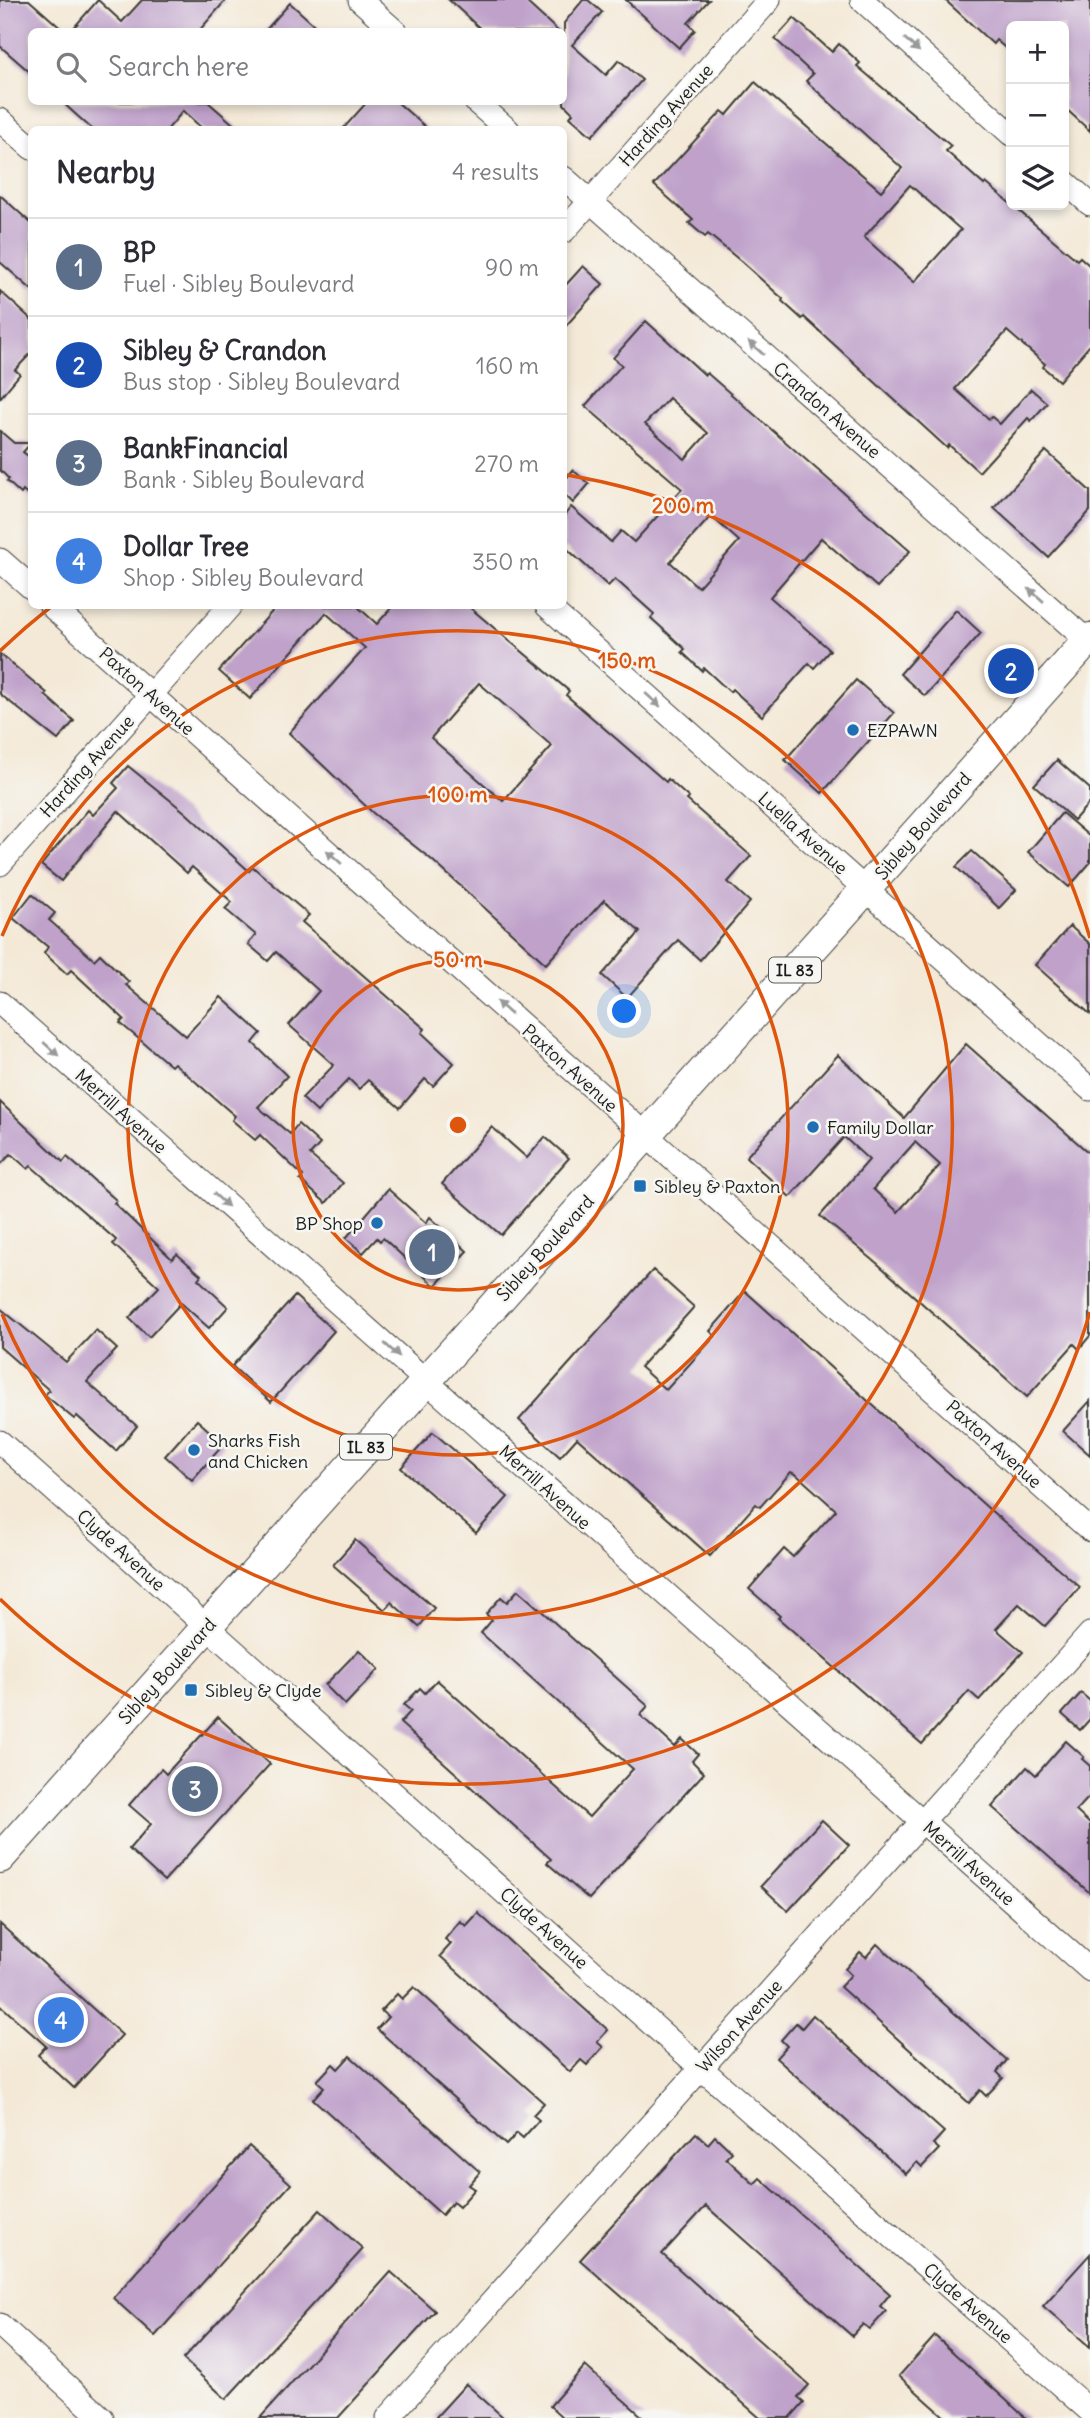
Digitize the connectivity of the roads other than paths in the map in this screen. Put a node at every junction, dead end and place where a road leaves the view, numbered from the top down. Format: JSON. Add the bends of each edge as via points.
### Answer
{"nodes":[{"id":1,"x":360,"y":0,"type":"edge"},
{"id":2,"x":769,"y":0,"type":"edge"},
{"id":3,"x":862,"y":0,"type":"edge"},
{"id":4,"x":392,"y":28,"type":"edge"},
{"id":5,"x":479,"y":105,"type":"edge"},
{"id":6,"x":0,"y":120,"type":"edge"},
{"id":7,"x":503,"y":126,"type":"edge"},
{"id":8,"x":1006,"y":130,"type":"edge"},
{"id":9,"x":28,"y":144,"type":"edge"},
{"id":10,"x":567,"y":181,"type":"edge"},
{"id":11,"x":1069,"y":185,"type":"edge"},
{"id":12,"x":590,"y":201,"type":"junction"},
{"id":13,"x":1090,"y":204,"type":"edge"},
{"id":14,"x":567,"y":228,"type":"edge"},
{"id":15,"x":0,"y":560,"type":"edge"},
{"id":16,"x":28,"y":584,"type":"edge"},
{"id":17,"x":54,"y":609,"type":"edge"},
{"id":18,"x":227,"y":609,"type":"edge"},
{"id":19,"x":550,"y":609,"type":"edge"},
{"id":20,"x":1089,"y":640,"type":"edge"},
{"id":21,"x":151,"y":694,"type":"junction"},
{"id":22,"x":0,"y":864,"type":"edge"},
{"id":23,"x":867,"y":890,"type":"junction"},
{"id":24,"x":0,"y":1003,"type":"edge"},
{"id":25,"x":1090,"y":1089,"type":"edge"},
{"id":26,"x":646,"y":1135,"type":"junction"},
{"id":27,"x":425,"y":1380,"type":"junction"},
{"id":28,"x":0,"y":1442,"type":"edge"},
{"id":29,"x":1090,"y":1530,"type":"edge"},
{"id":30,"x":207,"y":1627,"type":"junction"},
{"id":31,"x":1090,"y":1634,"type":"edge"},
{"id":32,"x":922,"y":1821,"type":"junction"},
{"id":33,"x":0,"y":1858,"type":"edge"},
{"id":34,"x":1090,"y":1970,"type":"edge"},
{"id":35,"x":701,"y":2068,"type":"junction"},
{"id":36,"x":0,"y":2325,"type":"edge"},
{"id":37,"x":1090,"y":2411,"type":"edge"},
{"id":38,"x":102,"y":2418,"type":"edge"},
{"id":39,"x":388,"y":2418,"type":"edge"}],
"edges":[{"from":1,"to":4,"type":"street"},
{"from":2,"to":12,"type":"street","name":"Harding Avenue"},
{"from":3,"to":8,"type":"street","one_way":true},
{"from":5,"to":7,"type":"street"},
{"from":6,"to":9,"type":"street"},
{"from":10,"to":12,"type":"street","name":"Crandon Avenue"},
{"from":11,"to":13,"type":"street"},
{"from":12,"to":14,"type":"street","name":"Harding Avenue"},
{"from":20,"to":12,"type":"street","name":"Crandon Avenue","one_way":true},
{"from":15,"to":16,"type":"street"},
{"from":17,"to":21,"type":"street","name":"Paxton Avenue"},
{"from":18,"to":21,"type":"street","name":"Harding Avenue"},
{"from":19,"to":23,"type":"street","name":"Luella Avenue","one_way":true},
{"from":20,"to":23,"type":"main road","name":"Sibley Boulevard","number":"IL 83"},
{"from":21,"to":22,"type":"street","name":"Harding Avenue"},
{"from":26,"to":21,"type":"street","name":"Paxton Avenue","one_way":true},
{"from":23,"to":25,"type":"street","name":"Luella Avenue"},
{"from":23,"to":26,"type":"main road","name":"Sibley Boulevard","number":"IL 83"},
{"from":24,"to":27,"type":"street","name":"Merrill Avenue","one_way":true},
{"from":26,"to":27,"type":"main road","name":"Sibley Boulevard","number":"IL 83"},
{"from":26,"to":29,"type":"street","name":"Paxton Avenue"},
{"from":27,"to":30,"type":"main road","name":"Sibley Boulevard","number":"IL 83"},
{"from":27,"to":32,"type":"street","name":"Merrill Avenue"},
{"from":28,"to":30,"type":"street","name":"Clyde Avenue"},
{"from":30,"to":33,"type":"main road","name":"Sibley Boulevard","number":"IL 83"},
{"from":30,"to":35,"type":"street","name":"Clyde Avenue"},
{"from":31,"to":32,"type":"street","name":"Wilson Avenue"},
{"from":32,"to":34,"type":"street","name":"Merrill Avenue"},
{"from":32,"to":35,"type":"street","name":"Wilson Avenue"},
{"from":35,"to":37,"type":"street","name":"Clyde Avenue"},
{"from":35,"to":39,"type":"street","name":"Wilson Avenue"},
{"from":36,"to":38,"type":"street"}]}
